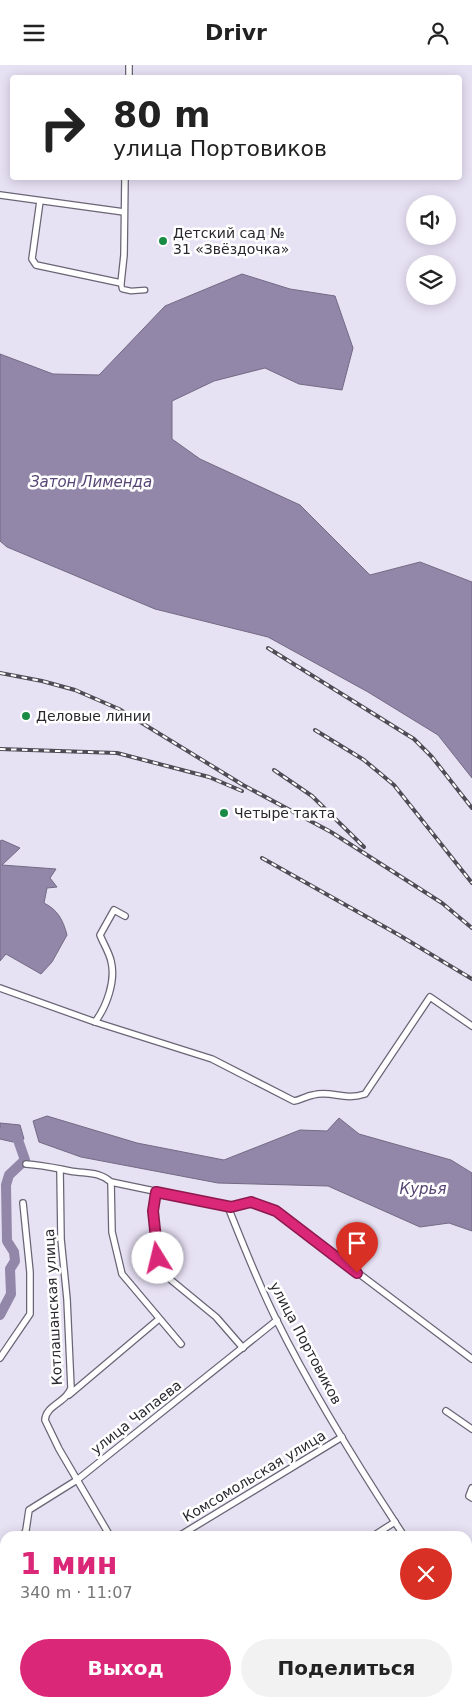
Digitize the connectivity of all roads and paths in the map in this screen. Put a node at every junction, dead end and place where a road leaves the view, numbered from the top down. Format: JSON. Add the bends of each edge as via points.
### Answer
{"nodes":[{"id":1,"x":125,"y":180,"type":"edge"},
{"id":2,"x":0,"y":195,"type":"edge"},
{"id":3,"x":40,"y":201,"type":"junction"},
{"id":4,"x":124,"y":212,"type":"junction"},
{"id":5,"x":121,"y":283,"type":"junction"},
{"id":6,"x":145,"y":290,"type":"dead end"},
{"id":7,"x":126,"y":916,"type":"dead end"},
{"id":8,"x":0,"y":988,"type":"edge"},
{"id":9,"x":95,"y":1022,"type":"junction"},
{"id":10,"x":472,"y":1026,"type":"edge"},
{"id":11,"x":26,"y":1164,"type":"dead end"},
{"id":12,"x":60,"y":1169,"type":"junction"},
{"id":13,"x":111,"y":1182,"type":"junction"},
{"id":14,"x":156,"y":1192,"type":"junction"},
{"id":15,"x":23,"y":1203,"type":"dead end"},
{"id":16,"x":228,"y":1207,"type":"junction"},
{"id":17,"x":159,"y":1319,"type":"junction"},
{"id":18,"x":276,"y":1320,"type":"junction"},
{"id":19,"x":180,"y":1344,"type":"dead end"},
{"id":20,"x":243,"y":1348,"type":"junction"},
{"id":21,"x":0,"y":1358,"type":"edge"},
{"id":22,"x":472,"y":1359,"type":"edge"},
{"id":23,"x":69,"y":1395,"type":"junction"},
{"id":24,"x":446,"y":1411,"type":"dead end"},
{"id":25,"x":472,"y":1429,"type":"edge"},
{"id":26,"x":342,"y":1437,"type":"junction"},
{"id":27,"x":78,"y":1480,"type":"junction"},
{"id":28,"x":472,"y":1488,"type":"edge"},
{"id":29,"x":472,"y":1498,"type":"edge"},
{"id":30,"x":395,"y":1522,"type":"junction"},
{"id":31,"x":26,"y":1531,"type":"edge"},
{"id":32,"x":107,"y":1531,"type":"edge"},
{"id":33,"x":187,"y":1531,"type":"edge"},
{"id":34,"x":381,"y":1531,"type":"edge"},
{"id":35,"x":401,"y":1531,"type":"edge"}],
"edges":[{"from":1,"to":4,"type":"street"},
{"from":2,"to":3,"type":"street"},
{"from":3,"to":4,"type":"street"},
{"from":3,"to":5,"type":"street","via":[[32,259],[36,265]]},
{"from":4,"to":5,"type":"street"},
{"from":5,"to":6,"type":"street","via":[[122,289]]},
{"from":7,"to":9,"type":"street","via":[[114,910],[100,935],[112,961],[112,982]]},
{"from":8,"to":9,"type":"street"},
{"from":9,"to":10,"type":"street","via":[[212,1059],[294,1101],[312,1095],[353,1098],[365,1094],[430,997]]},
{"from":11,"to":12,"type":"street"},
{"from":12,"to":13,"type":"street","via":[[102,1175]]},
{"from":12,"to":23,"type":"street","name":"Котлашанская улица"},
{"from":13,"to":14,"type":"street"},
{"from":13,"to":17,"type":"street","via":[[112,1232],[122,1274]]},
{"from":14,"to":16,"type":"street"},
{"from":14,"to":20,"type":"street","via":[[153,1211],[158,1258],[171,1280],[216,1317]]},
{"from":15,"to":21,"type":"street","via":[[30,1272],[30,1314]]},
{"from":16,"to":18,"type":"street","name":"улица Портовиков"},
{"from":16,"to":22,"type":"street","via":[[251,1202],[276,1211]]},
{"from":17,"to":19,"type":"street"},
{"from":17,"to":23,"type":"street"},
{"from":18,"to":20,"type":"street","name":"улица Чапаева"},
{"from":18,"to":26,"type":"street","name":"улица Портовиков"},
{"from":20,"to":27,"type":"street","name":"улица Чапаева"},
{"from":23,"to":27,"type":"street","name":"Котлашанская улица","via":[[48,1410],[45,1420]]},
{"from":24,"to":25,"type":"street"},
{"from":26,"to":30,"type":"street","name":"улица Портовиков"},
{"from":26,"to":33,"type":"street","name":"Комсомольская улица"},
{"from":27,"to":31,"type":"street","name":"улица Чапаева","via":[[29,1510]]},
{"from":27,"to":32,"type":"street","name":"Котлашанская улица"},
{"from":28,"to":29,"type":"street","via":[[469,1496]]},
{"from":30,"to":34,"type":"street"},
{"from":30,"to":35,"type":"street","name":"улица Портовиков"}]}
